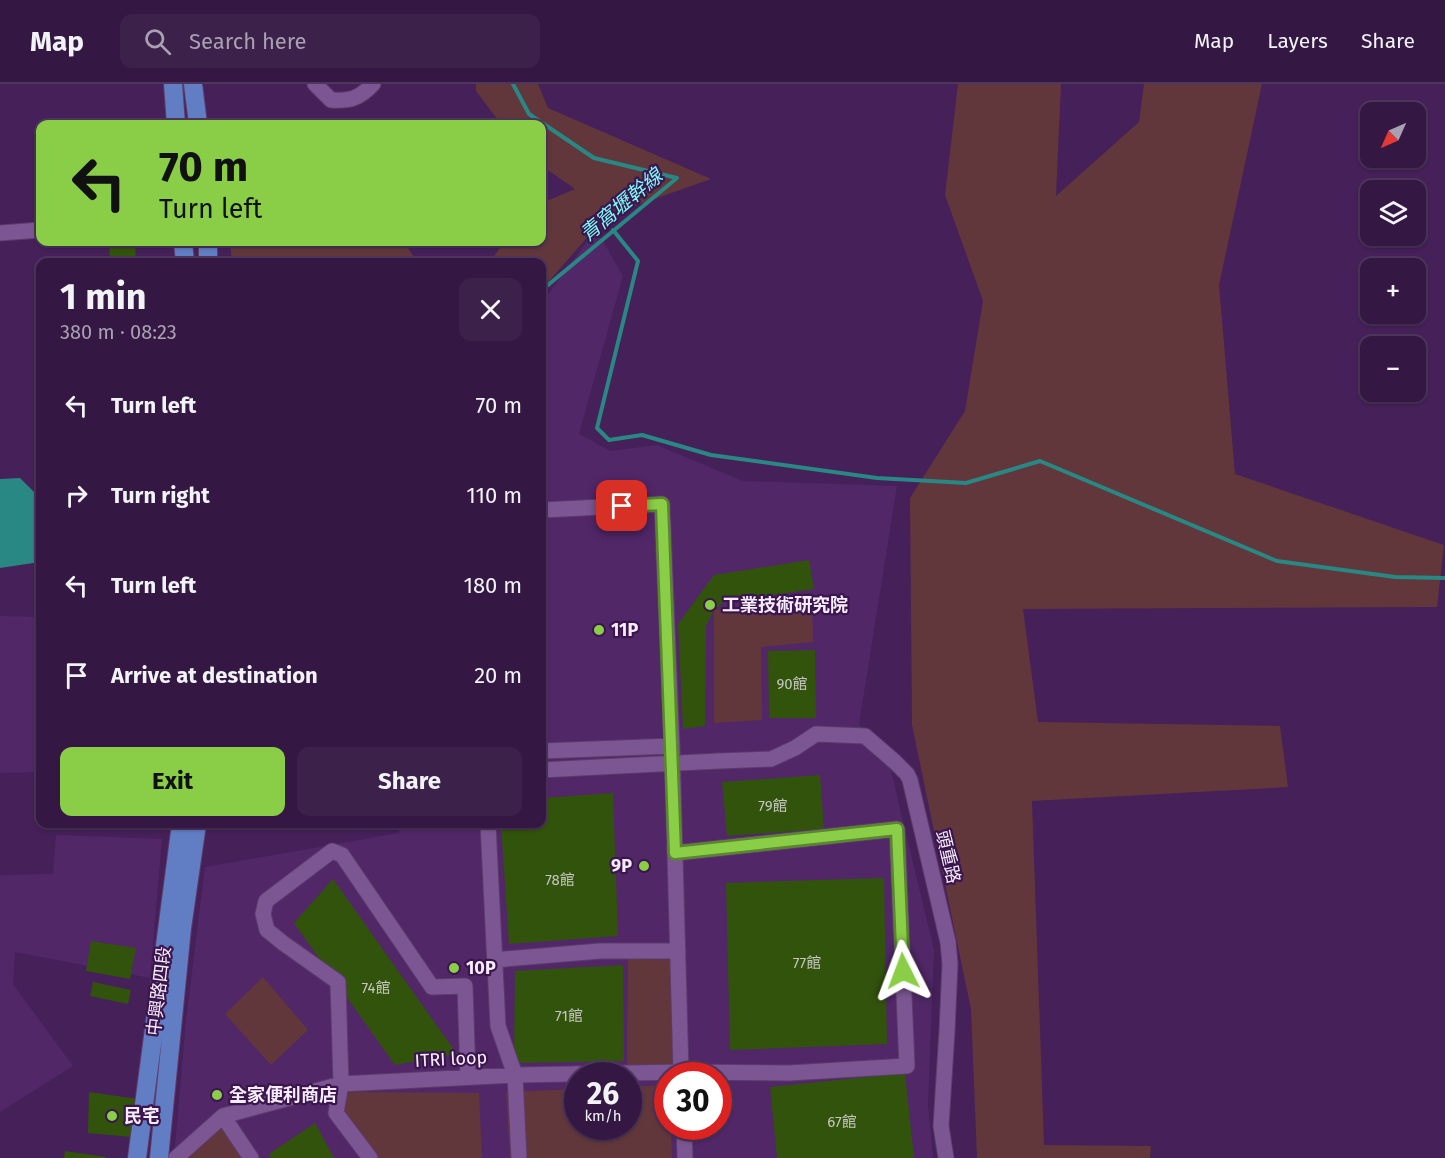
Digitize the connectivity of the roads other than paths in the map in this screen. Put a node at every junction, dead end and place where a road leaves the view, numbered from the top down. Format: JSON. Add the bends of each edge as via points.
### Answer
{"nodes":[{"id":1,"x":173,"y":84,"type":"edge"},
{"id":2,"x":193,"y":84,"type":"edge"},
{"id":3,"x":315,"y":84,"type":"edge"},
{"id":4,"x":373,"y":84,"type":"edge"},
{"id":5,"x":176,"y":120,"type":"edge"},
{"id":6,"x":198,"y":120,"type":"edge"},
{"id":7,"x":36,"y":230,"type":"edge"},
{"id":8,"x":0,"y":233,"type":"edge"},
{"id":9,"x":546,"y":510,"type":"edge"},
{"id":10,"x":672,"y":746,"type":"junction"},
{"id":11,"x":546,"y":751,"type":"edge"},
{"id":12,"x":546,"y":770,"type":"edge"},
{"id":13,"x":180,"y":828,"type":"edge"},
{"id":14,"x":196,"y":828,"type":"edge"},
{"id":15,"x":488,"y":828,"type":"edge"},
{"id":16,"x":675,"y":853,"type":"junction"},
{"id":17,"x":678,"y":951,"type":"junction"},
{"id":18,"x":494,"y":960,"type":"junction"},
{"id":19,"x":682,"y":1062,"type":"edge"},
{"id":20,"x":654,"y":1074,"type":"edge"},
{"id":21,"x":732,"y":1074,"type":"edge"},
{"id":22,"x":514,"y":1075,"type":"junction"},
{"id":23,"x":468,"y":1077,"type":"junction"},
{"id":24,"x":341,"y":1084,"type":"junction"},
{"id":25,"x":223,"y":1116,"type":"junction"},
{"id":26,"x":684,"y":1140,"type":"edge"},
{"id":27,"x":137,"y":1158,"type":"edge"},
{"id":28,"x":159,"y":1158,"type":"edge"},
{"id":29,"x":176,"y":1158,"type":"edge"},
{"id":30,"x":251,"y":1158,"type":"edge"},
{"id":31,"x":370,"y":1158,"type":"edge"},
{"id":32,"x":519,"y":1158,"type":"edge"},
{"id":33,"x":685,"y":1158,"type":"edge"},
{"id":34,"x":946,"y":1158,"type":"edge"}],
"edges":[{"from":1,"to":5,"type":"main road"},
{"from":2,"to":6,"type":"main road"},
{"from":3,"to":4,"type":"street","via":[[331,100],[349,100]]},
{"from":7,"to":8,"type":"street"},
{"from":9,"to":10,"type":"street","via":[[662,504]]},
{"from":10,"to":11,"type":"street"},
{"from":10,"to":16,"type":"street"},
{"from":12,"to":34,"type":"street","name":"頭重路","bridge":true,"via":[[771,759],[816,734],[865,736],[895,762],[910,780],[948,942],[941,1126]]},
{"from":13,"to":27,"type":"main road","name":"中興路四段"},
{"from":14,"to":28,"type":"main road","name":"中興路四段","via":[[182,928]]},
{"from":15,"to":18,"type":"street"},
{"from":16,"to":17,"type":"street"},
{"from":16,"to":21,"type":"street","name":"ITRI loop","via":[[897,829],[908,1066]]},
{"from":17,"to":18,"type":"street","via":[[600,951]]},
{"from":17,"to":19,"type":"street"},
{"from":18,"to":22,"type":"street","via":[[498,1026]]},
{"from":20,"to":22,"type":"street","name":"ITRI loop"},
{"from":22,"to":23,"type":"street","name":"ITRI loop"},
{"from":22,"to":32,"type":"street"},
{"from":23,"to":24,"type":"street","name":"ITRI loop"},
{"from":23,"to":24,"type":"street","via":[[465,986],[432,987],[342,855],[332,851],[266,901],[263,915],[267,930],[338,982]]},
{"from":24,"to":25,"type":"street","name":"ITRI loop"},
{"from":24,"to":31,"type":"street","via":[[336,1113]]},
{"from":25,"to":29,"type":"street","name":"ITRI loop"},
{"from":25,"to":30,"type":"street"},
{"from":26,"to":33,"type":"street"}]}
